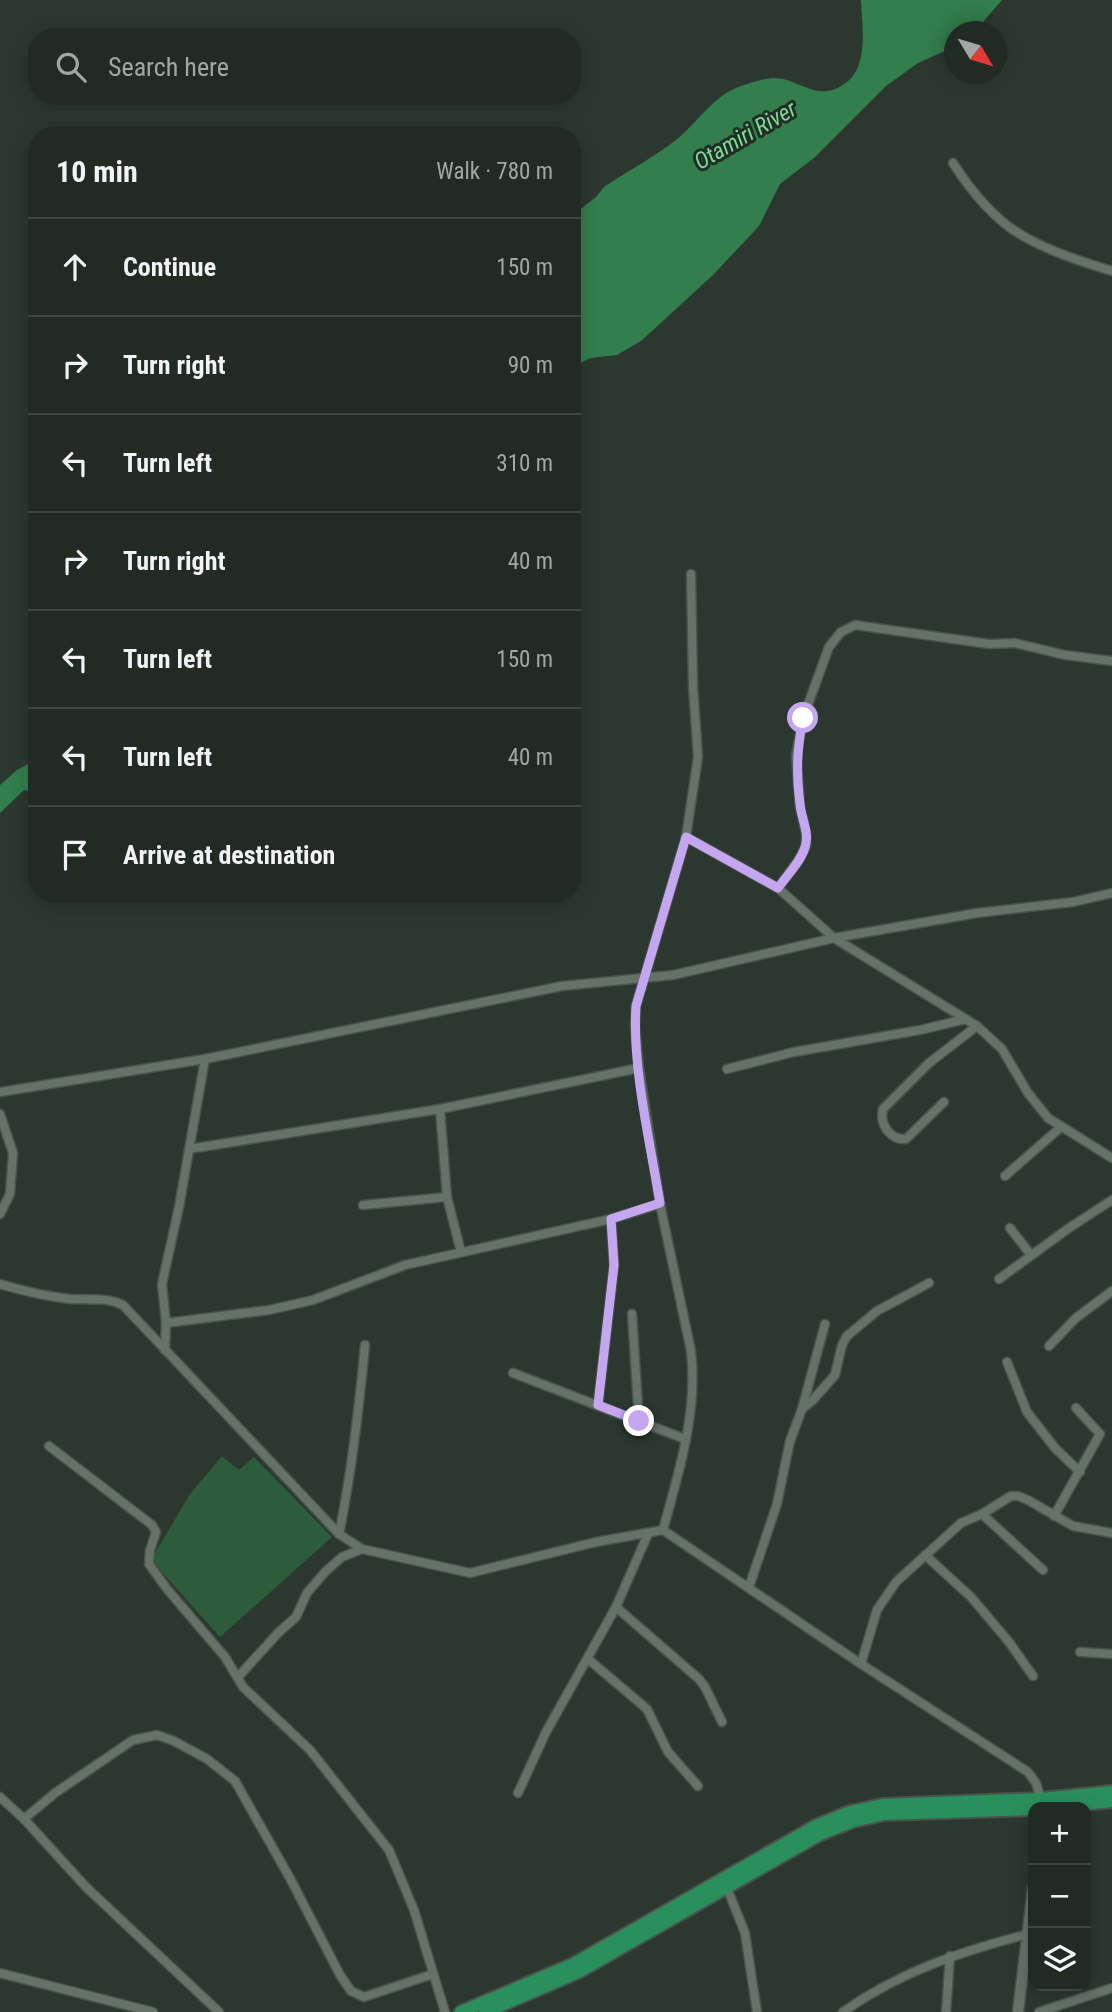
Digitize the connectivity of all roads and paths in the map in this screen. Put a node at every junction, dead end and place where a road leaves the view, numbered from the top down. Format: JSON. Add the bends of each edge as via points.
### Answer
{"nodes":[{"id":1,"x":953,"y":163,"type":"dead end"},
{"id":2,"x":1112,"y":271,"type":"edge"},
{"id":3,"x":691,"y":574,"type":"dead end"},
{"id":4,"x":1112,"y":661,"type":"edge"},
{"id":5,"x":686,"y":837,"type":"junction"},
{"id":6,"x":778,"y":888,"type":"junction"},
{"id":7,"x":1112,"y":892,"type":"edge"},
{"id":8,"x":834,"y":937,"type":"junction"},
{"id":9,"x":644,"y":978,"type":"junction"},
{"id":10,"x":966,"y":1019,"type":"junction"},
{"id":11,"x":977,"y":1026,"type":"junction"},
{"id":12,"x":205,"y":1059,"type":"junction"},
{"id":13,"x":639,"y":1068,"type":"junction"},
{"id":14,"x":727,"y":1069,"type":"dead end"},
{"id":15,"x":0,"y":1092,"type":"edge"},
{"id":16,"x":944,"y":1102,"type":"dead end"},
{"id":17,"x":440,"y":1109,"type":"junction"},
{"id":18,"x":0,"y":1114,"type":"edge"},
{"id":19,"x":1061,"y":1127,"type":"junction"},
{"id":20,"x":189,"y":1149,"type":"junction"},
{"id":21,"x":1112,"y":1157,"type":"edge"},
{"id":22,"x":1004,"y":1176,"type":"dead end"},
{"id":23,"x":447,"y":1197,"type":"junction"},
{"id":24,"x":1112,"y":1200,"type":"edge"},
{"id":25,"x":660,"y":1203,"type":"junction"},
{"id":26,"x":363,"y":1205,"type":"dead end"},
{"id":27,"x":0,"y":1214,"type":"edge"},
{"id":28,"x":611,"y":1219,"type":"junction"},
{"id":29,"x":1010,"y":1228,"type":"dead end"},
{"id":30,"x":461,"y":1252,"type":"junction"},
{"id":31,"x":1031,"y":1255,"type":"junction"},
{"id":32,"x":999,"y":1279,"type":"dead end"},
{"id":33,"x":929,"y":1283,"type":"dead end"},
{"id":34,"x":0,"y":1284,"type":"edge"},
{"id":35,"x":1112,"y":1291,"type":"edge"},
{"id":36,"x":632,"y":1314,"type":"dead end"},
{"id":37,"x":166,"y":1324,"type":"junction"},
{"id":38,"x":825,"y":1324,"type":"dead end"},
{"id":39,"x":365,"y":1345,"type":"dead end"},
{"id":40,"x":1049,"y":1346,"type":"dead end"},
{"id":41,"x":165,"y":1350,"type":"junction"},
{"id":42,"x":1007,"y":1362,"type":"dead end"},
{"id":43,"x":513,"y":1373,"type":"dead end"},
{"id":44,"x":598,"y":1405,"type":"junction"},
{"id":45,"x":1076,"y":1408,"type":"dead end"},
{"id":46,"x":802,"y":1409,"type":"junction"},
{"id":47,"x":639,"y":1421,"type":"junction"},
{"id":48,"x":685,"y":1439,"type":"junction"},
{"id":49,"x":49,"y":1446,"type":"dead end"},
{"id":50,"x":1080,"y":1472,"type":"junction"},
{"id":51,"x":982,"y":1514,"type":"junction"},
{"id":52,"x":1054,"y":1516,"type":"junction"},
{"id":53,"x":663,"y":1530,"type":"junction"},
{"id":54,"x":1112,"y":1532,"type":"edge"},
{"id":55,"x":339,"y":1534,"type":"junction"},
{"id":56,"x":648,"y":1534,"type":"junction"},
{"id":57,"x":362,"y":1549,"type":"junction"},
{"id":58,"x":925,"y":1555,"type":"junction"},
{"id":59,"x":1044,"y":1570,"type":"dead end"},
{"id":60,"x":749,"y":1587,"type":"junction"},
{"id":61,"x":616,"y":1606,"type":"junction"},
{"id":62,"x":1080,"y":1652,"type":"dead end"},
{"id":63,"x":1112,"y":1654,"type":"edge"},
{"id":64,"x":588,"y":1659,"type":"junction"},
{"id":65,"x":861,"y":1664,"type":"junction"},
{"id":66,"x":1033,"y":1676,"type":"dead end"},
{"id":67,"x":238,"y":1677,"type":"junction"},
{"id":68,"x":722,"y":1722,"type":"dead end"},
{"id":69,"x":698,"y":1786,"type":"dead end"},
{"id":70,"x":1112,"y":1792,"type":"edge"},
{"id":71,"x":518,"y":1793,"type":"dead end"},
{"id":72,"x":0,"y":1797,"type":"edge"},
{"id":73,"x":1112,"y":1801,"type":"edge"},
{"id":74,"x":1039,"y":1802,"type":"edge"},
{"id":75,"x":1056,"y":1802,"type":"edge"},
{"id":76,"x":1091,"y":1803,"type":"edge"},
{"id":77,"x":1028,"y":1805,"type":"edge"},
{"id":78,"x":1028,"y":1806,"type":"edge"},
{"id":79,"x":24,"y":1819,"type":"junction"},
{"id":80,"x":727,"y":1888,"type":"junction"},
{"id":81,"x":1028,"y":1934,"type":"joint"},
{"id":82,"x":950,"y":1956,"type":"junction"},
{"id":83,"x":0,"y":1973,"type":"edge"},
{"id":84,"x":433,"y":1974,"type":"junction"},
{"id":85,"x":1112,"y":1988,"type":"edge"},
{"id":86,"x":153,"y":2012,"type":"edge"},
{"id":87,"x":219,"y":2012,"type":"edge"},
{"id":88,"x":445,"y":2012,"type":"edge"},
{"id":89,"x":461,"y":2012,"type":"edge"},
{"id":90,"x":485,"y":2012,"type":"edge"},
{"id":91,"x":757,"y":2012,"type":"edge"},
{"id":92,"x":843,"y":2012,"type":"edge"},
{"id":93,"x":946,"y":2012,"type":"edge"},
{"id":94,"x":1018,"y":2012,"type":"edge"},
{"id":95,"x":1039,"y":2012,"type":"edge"}],
"edges":[{"from":1,"to":2,"type":"street","via":[[994,213],[1024,237]]},
{"from":3,"to":5,"type":"street","via":[[698,757]]},
{"from":4,"to":6,"type":"street","via":[[1015,643],[989,644],[855,625],[841,632],[825,659],[798,743],[806,846]]},
{"from":5,"to":6,"type":"street"},
{"from":5,"to":9,"type":"street"},
{"from":6,"to":8,"type":"street"},
{"from":7,"to":8,"type":"street","via":[[1073,902]]},
{"from":8,"to":9,"type":"street"},
{"from":8,"to":10,"type":"street"},
{"from":9,"to":12,"type":"street","via":[[562,986]]},
{"from":9,"to":13,"type":"street","via":[[636,1006]]},
{"from":10,"to":11,"type":"street"},
{"from":10,"to":14,"type":"street"},
{"from":11,"to":16,"type":"street","via":[[929,1063],[883,1109],[883,1125],[893,1136],[906,1139]]},
{"from":11,"to":19,"type":"street","via":[[1002,1049],[1028,1093]]},
{"from":12,"to":15,"type":"street"},
{"from":12,"to":20,"type":"street"},
{"from":13,"to":17,"type":"street"},
{"from":13,"to":25,"type":"street"},
{"from":17,"to":20,"type":"street"},
{"from":17,"to":23,"type":"street"},
{"from":18,"to":27,"type":"street","via":[[13,1153],[10,1194]]},
{"from":19,"to":21,"type":"street"},
{"from":19,"to":22,"type":"street"},
{"from":20,"to":37,"type":"street","via":[[162,1283]]},
{"from":23,"to":26,"type":"street"},
{"from":23,"to":30,"type":"street"},
{"from":24,"to":31,"type":"street"},
{"from":25,"to":28,"type":"street"},
{"from":25,"to":48,"type":"street","via":[[694,1377]]},
{"from":28,"to":30,"type":"street"},
{"from":28,"to":44,"type":"street","via":[[614,1265]]},
{"from":29,"to":31,"type":"street"},
{"from":30,"to":37,"type":"street","via":[[405,1265],[313,1300]]},
{"from":31,"to":32,"type":"street"},
{"from":33,"to":46,"type":"street","via":[[877,1311],[847,1336],[835,1374]]},
{"from":34,"to":41,"type":"street","via":[[36,1294],[115,1302]]},
{"from":35,"to":40,"type":"street"},
{"from":36,"to":47,"type":"street"},
{"from":37,"to":41,"type":"street"},
{"from":38,"to":46,"type":"street"},
{"from":39,"to":55,"type":"street","via":[[352,1470]]},
{"from":41,"to":55,"type":"street"},
{"from":42,"to":50,"type":"street","via":[[1027,1412]]},
{"from":43,"to":44,"type":"street"},
{"from":44,"to":47,"type":"street"},
{"from":45,"to":50,"type":"street","via":[[1100,1434]]},
{"from":46,"to":60,"type":"street","via":[[790,1441],[778,1504]]},
{"from":47,"to":48,"type":"street"},
{"from":48,"to":53,"type":"street"},
{"from":49,"to":67,"type":"street","via":[[152,1525],[156,1532],[149,1564]]},
{"from":50,"to":52,"type":"street"},
{"from":51,"to":52,"type":"street","via":[[1018,1496]]},
{"from":51,"to":58,"type":"street","via":[[961,1523]]},
{"from":51,"to":59,"type":"street"},
{"from":52,"to":54,"type":"street","via":[[1073,1526]]},
{"from":53,"to":56,"type":"street"},
{"from":53,"to":60,"type":"street"},
{"from":55,"to":57,"type":"street"},
{"from":56,"to":57,"type":"street","via":[[470,1573]]},
{"from":56,"to":61,"type":"street"},
{"from":57,"to":67,"type":"street","via":[[342,1557],[325,1572],[296,1617]]},
{"from":58,"to":65,"type":"street","via":[[884,1597]]},
{"from":58,"to":66,"type":"street","via":[[971,1597]]},
{"from":60,"to":65,"type":"street"},
{"from":61,"to":64,"type":"street"},
{"from":61,"to":68,"type":"street","via":[[699,1679]]},
{"from":62,"to":63,"type":"street"},
{"from":64,"to":69,"type":"street","via":[[648,1709],[668,1752]]},
{"from":64,"to":71,"type":"street"},
{"from":65,"to":74,"type":"street","via":[[1028,1772],[1037,1783]]},
{"from":67,"to":84,"type":"street","via":[[243,1687],[310,1749],[379,1835],[414,1910]]},
{"from":70,"to":75,"type":"main road"},
{"from":72,"to":79,"type":"street"},
{"from":73,"to":76,"type":"main road"},
{"from":77,"to":89,"type":"main road","via":[[883,1805],[850,1812],[816,1826],[574,1964]]},
{"from":78,"to":80,"type":"main road","via":[[884,1814],[853,1821],[821,1834]]},
{"from":79,"to":84,"type":"street","via":[[133,1740],[157,1735],[207,1759],[235,1782],[351,1991],[364,1997]]},
{"from":79,"to":87,"type":"street","via":[[86,1887]]},
{"from":80,"to":90,"type":"main road","via":[[578,1972]]},
{"from":80,"to":91,"type":"street","via":[[745,1933]]},
{"from":81,"to":82,"type":"street"},
{"from":81,"to":94,"type":"street"},
{"from":82,"to":92,"type":"street","via":[[888,1982]]},
{"from":82,"to":93,"type":"street"},
{"from":83,"to":86,"type":"street"},
{"from":84,"to":88,"type":"street"},
{"from":85,"to":95,"type":"street"}]}
